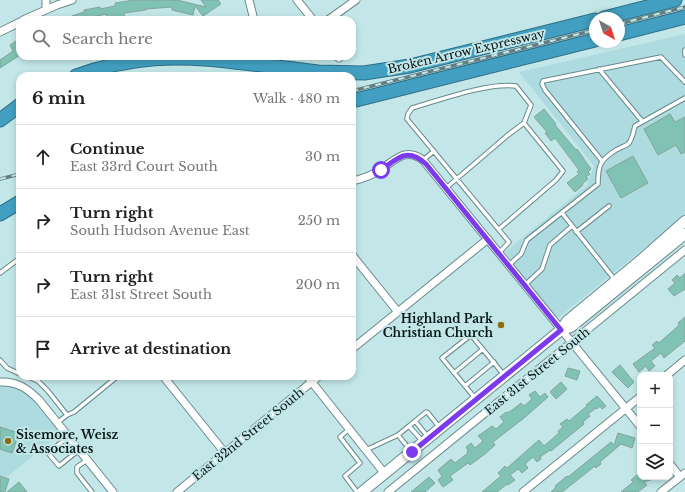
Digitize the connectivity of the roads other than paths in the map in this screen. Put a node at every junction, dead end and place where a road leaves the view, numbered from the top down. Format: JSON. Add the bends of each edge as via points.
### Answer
{"nodes":[{"id":1,"x":46,"y":0,"type":"edge"},
{"id":2,"x":72,"y":0,"type":"edge"},
{"id":3,"x":249,"y":0,"type":"edge"},
{"id":4,"x":297,"y":0,"type":"edge"},
{"id":5,"x":356,"y":0,"type":"edge"},
{"id":6,"x":675,"y":0,"type":"edge"},
{"id":7,"x":46,"y":9,"type":"junction"},
{"id":8,"x":625,"y":13,"type":"edge"},
{"id":9,"x":31,"y":16,"type":"edge"},
{"id":10,"x":253,"y":16,"type":"edge"},
{"id":11,"x":310,"y":16,"type":"edge"},
{"id":12,"x":334,"y":16,"type":"edge"},
{"id":13,"x":685,"y":17,"type":"edge"},
{"id":14,"x":589,"y":22,"type":"edge"},
{"id":15,"x":16,"y":24,"type":"edge"},
{"id":16,"x":0,"y":32,"type":"edge"},
{"id":17,"x":625,"y":32,"type":"edge"},
{"id":18,"x":589,"y":42,"type":"edge"},
{"id":19,"x":685,"y":50,"type":"edge"},
{"id":20,"x":685,"y":55,"type":"edge"},
{"id":21,"x":136,"y":60,"type":"edge"},
{"id":22,"x":221,"y":60,"type":"edge"},
{"id":23,"x":264,"y":60,"type":"edge"},
{"id":24,"x":599,"y":69,"type":"junction"},
{"id":25,"x":88,"y":72,"type":"edge"},
{"id":26,"x":267,"y":72,"type":"edge"},
{"id":27,"x":318,"y":72,"type":"edge"},
{"id":28,"x":356,"y":74,"type":"edge"},
{"id":29,"x":685,"y":82,"type":"edge"},
{"id":30,"x":685,"y":98,"type":"edge"},
{"id":31,"x":356,"y":100,"type":"edge"},
{"id":32,"x":16,"y":108,"type":"edge"},
{"id":33,"x":0,"y":120,"type":"edge"},
{"id":34,"x":642,"y":121,"type":"junction"},
{"id":35,"x":524,"y":123,"type":"junction"},
{"id":36,"x":434,"y":151,"type":"junction"},
{"id":37,"x":423,"y":160,"type":"junction"},
{"id":38,"x":602,"y":161,"type":"junction"},
{"id":39,"x":356,"y":180,"type":"edge"},
{"id":40,"x":458,"y":180,"type":"junction"},
{"id":41,"x":446,"y":188,"type":"junction"},
{"id":42,"x":16,"y":204,"type":"edge"},
{"id":43,"x":609,"y":206,"type":"dead end"},
{"id":44,"x":562,"y":213,"type":"junction"},
{"id":45,"x":0,"y":214,"type":"edge"},
{"id":46,"x":685,"y":221,"type":"edge"},
{"id":47,"x":572,"y":226,"type":"junction"},
{"id":48,"x":499,"y":229,"type":"junction"},
{"id":49,"x":576,"y":232,"type":"junction"},
{"id":50,"x":685,"y":234,"type":"edge"},
{"id":51,"x":488,"y":239,"type":"junction"},
{"id":52,"x":685,"y":250,"type":"edge"},
{"id":53,"x":499,"y":253,"type":"junction"},
{"id":54,"x":356,"y":260,"type":"edge"},
{"id":55,"x":16,"y":261,"type":"edge"},
{"id":56,"x":509,"y":264,"type":"junction"},
{"id":57,"x":0,"y":273,"type":"edge"},
{"id":58,"x":616,"y":281,"type":"junction"},
{"id":59,"x":525,"y":285,"type":"junction"},
{"id":60,"x":398,"y":312,"type":"junction"},
{"id":61,"x":561,"y":330,"type":"junction"},
{"id":62,"x":571,"y":343,"type":"junction"},
{"id":63,"x":356,"y":346,"type":"edge"},
{"id":64,"x":483,"y":349,"type":"junction"},
{"id":65,"x":0,"y":360,"type":"edge"},
{"id":66,"x":685,"y":360,"type":"edge"},
{"id":67,"x":494,"y":362,"type":"junction"},
{"id":68,"x":16,"y":372,"type":"edge"},
{"id":69,"x":671,"y":372,"type":"edge"},
{"id":70,"x":454,"y":373,"type":"junction"},
{"id":71,"x":505,"y":376,"type":"junction"},
{"id":72,"x":18,"y":380,"type":"edge"},
{"id":73,"x":36,"y":380,"type":"edge"},
{"id":74,"x":113,"y":380,"type":"edge"},
{"id":75,"x":166,"y":380,"type":"edge"},
{"id":76,"x":314,"y":380,"type":"edge"},
{"id":77,"x":0,"y":382,"type":"edge"},
{"id":78,"x":312,"y":382,"type":"junction"},
{"id":79,"x":17,"y":384,"type":"junction"},
{"id":80,"x":465,"y":386,"type":"junction"},
{"id":81,"x":637,"y":399,"type":"edge"},
{"id":82,"x":476,"y":400,"type":"junction"},
{"id":83,"x":626,"y":408,"type":"junction"},
{"id":84,"x":67,"y":415,"type":"junction"},
{"id":85,"x":415,"y":421,"type":"junction"},
{"id":86,"x":637,"y":422,"type":"edge"},
{"id":87,"x":57,"y":423,"type":"junction"},
{"id":88,"x":410,"y":426,"type":"junction"},
{"id":89,"x":349,"y":429,"type":"junction"},
{"id":90,"x":440,"y":429,"type":"junction"},
{"id":91,"x":398,"y":435,"type":"junction"},
{"id":92,"x":68,"y":436,"type":"junction"},
{"id":93,"x":426,"y":440,"type":"junction"},
{"id":94,"x":79,"y":450,"type":"junction"},
{"id":95,"x":366,"y":450,"type":"junction"},
{"id":96,"x":412,"y":452,"type":"junction"},
{"id":97,"x":225,"y":453,"type":"junction"},
{"id":98,"x":87,"y":460,"type":"junction"},
{"id":99,"x":673,"y":467,"type":"edge"},
{"id":100,"x":385,"y":474,"type":"junction"},
{"id":101,"x":683,"y":475,"type":"edge"},
{"id":102,"x":92,"y":492,"type":"edge"},
{"id":103,"x":113,"y":492,"type":"edge"},
{"id":104,"x":177,"y":492,"type":"edge"},
{"id":105,"x":357,"y":492,"type":"edge"},
{"id":106,"x":362,"y":492,"type":"edge"},
{"id":107,"x":388,"y":492,"type":"edge"},
{"id":108,"x":523,"y":492,"type":"edge"},
{"id":109,"x":661,"y":492,"type":"edge"}],
"edges":[{"from":1,"to":7,"type":"street"},
{"from":2,"to":7,"type":"street"},
{"from":3,"to":10,"type":"street"},
{"from":4,"to":11,"type":"street"},
{"from":5,"to":12,"type":"street"},
{"from":6,"to":8,"type":"highway"},
{"from":7,"to":9,"type":"street"},
{"from":13,"to":17,"type":"highway"},
{"from":14,"to":28,"type":"highway","name":"Broken Arrow Expressway","bridge":true,"via":[[403,68]]},
{"from":15,"to":16,"type":"street"},
{"from":18,"to":31,"type":"highway","name":"Broken Arrow Expressway"},
{"from":19,"to":20,"type":"lane"},
{"from":21,"to":25,"type":"highway","name":"Broken Arrow Expressway","bridge":true},
{"from":22,"to":27,"type":"highway","name":"Broken Arrow Expressway","bridge":true},
{"from":23,"to":26,"type":"street"},
{"from":24,"to":29,"type":"lane","via":[[661,56]]},
{"from":24,"to":34,"type":"lane"},
{"from":24,"to":38,"type":"lane","via":[[543,81],[542,84]]},
{"from":30,"to":34,"type":"lane"},
{"from":32,"to":33,"type":"highway"},
{"from":34,"to":38,"type":"lane","via":[[635,126],[628,144]]},
{"from":35,"to":36,"type":"lane","via":[[531,105],[516,86],[481,89],[412,108],[407,119]]},
{"from":35,"to":40,"type":"lane"},
{"from":35,"to":48,"type":"lane","via":[[563,171]]},
{"from":36,"to":37,"type":"lane"},
{"from":36,"to":40,"type":"lane"},
{"from":37,"to":39,"type":"street","via":[[406,154],[381,170]]},
{"from":37,"to":41,"type":"street"},
{"from":38,"to":44,"type":"lane","via":[[598,184]]},
{"from":40,"to":41,"type":"lane"},
{"from":40,"to":48,"type":"lane"},
{"from":41,"to":51,"type":"street"},
{"from":42,"to":45,"type":"highway"},
{"from":43,"to":49,"type":"lane"},
{"from":44,"to":47,"type":"lane"},
{"from":44,"to":56,"type":"lane","via":[[527,240],[521,254]]},
{"from":46,"to":58,"type":"main road","name":"East 31st Street South"},
{"from":47,"to":49,"type":"lane"},
{"from":47,"to":59,"type":"lane","via":[[552,242],[542,269]]},
{"from":48,"to":53,"type":"lane","via":[[509,242]]},
{"from":49,"to":58,"type":"lane"},
{"from":50,"to":61,"type":"main road","name":"East 31st Street South","via":[[571,327]]},
{"from":51,"to":53,"type":"street"},
{"from":51,"to":60,"type":"street"},
{"from":52,"to":62,"type":"street","name":"East 31st Street South"},
{"from":53,"to":56,"type":"street"},
{"from":54,"to":60,"type":"street"},
{"from":55,"to":57,"type":"lane"},
{"from":56,"to":59,"type":"street"},
{"from":58,"to":61,"type":"main road","name":"East 31st Street South","via":[[567,321]]},
{"from":59,"to":61,"type":"street"},
{"from":60,"to":63,"type":"street"},
{"from":61,"to":62,"type":"street"},
{"from":61,"to":71,"type":"main road","name":"East 31st Street South"},
{"from":62,"to":83,"type":"street"},
{"from":62,"to":107,"type":"street","name":"East 31st Street South"},
{"from":64,"to":67,"type":"lane"},
{"from":64,"to":70,"type":"lane"},
{"from":64,"to":70,"type":"lane","via":[[471,336],[442,358]]},
{"from":65,"to":68,"type":"lane","via":[[7,368]]},
{"from":66,"to":69,"type":"street"},
{"from":67,"to":71,"type":"lane"},
{"from":67,"to":80,"type":"lane"},
{"from":70,"to":80,"type":"lane"},
{"from":71,"to":82,"type":"main road","name":"East 31st Street South"},
{"from":72,"to":79,"type":"lane"},
{"from":73,"to":84,"type":"lane"},
{"from":74,"to":84,"type":"lane"},
{"from":75,"to":97,"type":"street"},
{"from":76,"to":78,"type":"street","name":"East 32nd Street South"},
{"from":77,"to":79,"type":"street"},
{"from":78,"to":89,"type":"street"},
{"from":78,"to":97,"type":"street","name":"East 32nd Street South"},
{"from":79,"to":87,"type":"street","via":[[39,400]]},
{"from":80,"to":82,"type":"lane"},
{"from":81,"to":83,"type":"street"},
{"from":82,"to":90,"type":"main road","name":"East 31st Street South"},
{"from":83,"to":86,"type":"street"},
{"from":83,"to":108,"type":"street"},
{"from":84,"to":87,"type":"lane"},
{"from":85,"to":88,"type":"lane"},
{"from":85,"to":90,"type":"lane","via":[[426,412]]},
{"from":85,"to":93,"type":"lane"},
{"from":87,"to":92,"type":"street"},
{"from":88,"to":91,"type":"lane"},
{"from":88,"to":93,"type":"lane"},
{"from":89,"to":95,"type":"street"},
{"from":89,"to":105,"type":"lane","via":[[340,437],[360,463],[345,476]]},
{"from":90,"to":93,"type":"main road","name":"East 31st Street South"},
{"from":91,"to":95,"type":"lane"},
{"from":91,"to":96,"type":"lane"},
{"from":92,"to":94,"type":"street"},
{"from":92,"to":94,"type":"lane","via":[[48,453],[59,466]]},
{"from":93,"to":96,"type":"main road","name":"East 31st Street South"},
{"from":94,"to":98,"type":"street"},
{"from":95,"to":100,"type":"street"},
{"from":96,"to":100,"type":"main road","name":"East 31st Street South"},
{"from":97,"to":104,"type":"street","name":"East 32nd Street South"},
{"from":98,"to":102,"type":"lane","via":[[78,467],[76,473]]},
{"from":98,"to":103,"type":"street"},
{"from":99,"to":101,"type":"street"},
{"from":100,"to":106,"type":"main road","name":"East 31st Street South"},
{"from":101,"to":109,"type":"street"}]}
